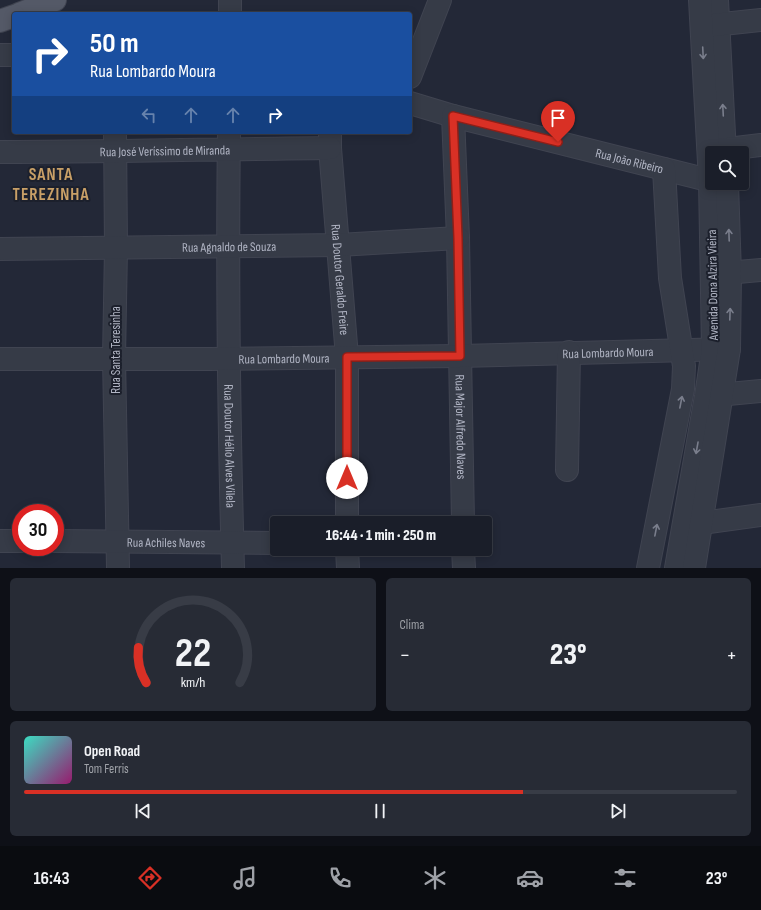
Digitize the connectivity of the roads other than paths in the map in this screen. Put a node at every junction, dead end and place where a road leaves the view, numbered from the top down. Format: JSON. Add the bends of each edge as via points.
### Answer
{"nodes":[{"id":1,"x":55,"y":0,"type":"edge"},
{"id":2,"x":230,"y":0,"type":"edge"},
{"id":3,"x":440,"y":0,"type":"edge"},
{"id":4,"x":700,"y":0,"type":"edge"},
{"id":5,"x":717,"y":0,"type":"edge"},
{"id":6,"x":24,"y":12,"type":"edge"},
{"id":7,"x":230,"y":12,"type":"edge"},
{"id":8,"x":12,"y":17,"type":"edge"},
{"id":9,"x":761,"y":20,"type":"edge"},
{"id":10,"x":0,"y":21,"type":"edge"},
{"id":11,"x":710,"y":26,"type":"junction"},
{"id":12,"x":0,"y":55,"type":"edge"},
{"id":13,"x":12,"y":55,"type":"edge"},
{"id":14,"x":412,"y":72,"type":"edge"},
{"id":15,"x":412,"y":104,"type":"edge"},
{"id":16,"x":453,"y":116,"type":"junction"},
{"id":17,"x":229,"y":140,"type":"edge"},
{"id":18,"x":330,"y":140,"type":"edge"},
{"id":19,"x":115,"y":142,"type":"edge"},
{"id":20,"x":761,"y":144,"type":"edge"},
{"id":21,"x":719,"y":146,"type":"edge"},
{"id":22,"x":749,"y":146,"type":"edge"},
{"id":23,"x":0,"y":152,"type":"edge"},
{"id":24,"x":664,"y":170,"type":"junction"},
{"id":25,"x":705,"y":179,"type":"edge"},
{"id":26,"x":716,"y":190,"type":"edge"},
{"id":27,"x":458,"y":238,"type":"junction"},
{"id":28,"x":339,"y":245,"type":"junction"},
{"id":29,"x":228,"y":247,"type":"junction"},
{"id":30,"x":116,"y":248,"type":"junction"},
{"id":31,"x":0,"y":249,"type":"edge"},
{"id":32,"x":761,"y":270,"type":"edge"},
{"id":33,"x":721,"y":274,"type":"junction"},
{"id":34,"x":721,"y":349,"type":"junction"},
{"id":35,"x":682,"y":350,"type":"junction"},
{"id":36,"x":569,"y":352,"type":"junction"},
{"id":37,"x":460,"y":356,"type":"junction"},
{"id":38,"x":347,"y":357,"type":"junction"},
{"id":39,"x":114,"y":358,"type":"junction"},
{"id":40,"x":229,"y":358,"type":"junction"},
{"id":41,"x":0,"y":359,"type":"edge"},
{"id":42,"x":761,"y":391,"type":"edge"},
{"id":43,"x":714,"y":395,"type":"junction"},
{"id":44,"x":567,"y":470,"type":"dead end"},
{"id":45,"x":761,"y":515,"type":"edge"},
{"id":46,"x":347,"y":516,"type":"edge"},
{"id":47,"x":463,"y":516,"type":"edge"},
{"id":48,"x":692,"y":524,"type":"junction"},
{"id":49,"x":0,"y":541,"type":"edge"},
{"id":50,"x":12,"y":541,"type":"edge"},
{"id":51,"x":64,"y":541,"type":"edge"},
{"id":52,"x":118,"y":541,"type":"junction"},
{"id":53,"x":232,"y":543,"type":"junction"},
{"id":54,"x":270,"y":543,"type":"edge"},
{"id":55,"x":347,"y":556,"type":"edge"},
{"id":56,"x":464,"y":556,"type":"edge"},
{"id":57,"x":118,"y":568,"type":"edge"},
{"id":58,"x":233,"y":568,"type":"edge"},
{"id":59,"x":348,"y":568,"type":"edge"},
{"id":60,"x":464,"y":568,"type":"edge"},
{"id":61,"x":648,"y":568,"type":"edge"},
{"id":62,"x":676,"y":568,"type":"edge"},
{"id":63,"x":694,"y":568,"type":"edge"}],
"edges":[{"from":1,"to":6,"type":"main road"},
{"from":2,"to":7,"type":"street"},
{"from":3,"to":14,"type":"street"},
{"from":4,"to":11,"type":"street","name":"Avenida Dona Alzira Vieira"},
{"from":5,"to":11,"type":"street","name":"Avenida Dona Alzira Vieira"},
{"from":8,"to":10,"type":"main road"},
{"from":9,"to":11,"type":"street"},
{"from":11,"to":21,"type":"street","name":"Avenida Dona Alzira Vieira"},
{"from":12,"to":13,"type":"street"},
{"from":15,"to":16,"type":"street","name":"Rua João Ribeiro"},
{"from":16,"to":24,"type":"street","name":"Rua João Ribeiro"},
{"from":16,"to":27,"type":"street","name":"Rua Major Alfredo Naves"},
{"from":17,"to":18,"type":"street","name":"Rua José Veríssimo de Miranda"},
{"from":17,"to":19,"type":"street","name":"Rua José Veríssimo de Miranda"},
{"from":17,"to":29,"type":"street","name":"Rua Doutor Hélio Alves Vilela"},
{"from":18,"to":28,"type":"street","name":"Rua Doutor Geraldo Freire"},
{"from":19,"to":23,"type":"street","name":"Rua José Veríssimo de Miranda"},
{"from":19,"to":30,"type":"street","name":"Rua Santa Teresinha"},
{"from":20,"to":22,"type":"street"},
{"from":24,"to":25,"type":"street","name":"Rua João Ribeiro"},
{"from":24,"to":35,"type":"street","via":[[670,278]]},
{"from":26,"to":33,"type":"street","name":"Avenida Dona Alzira Vieira"},
{"from":27,"to":28,"type":"street","name":"Rua Agnaldo de Souza"},
{"from":27,"to":37,"type":"street","name":"Rua Major Alfredo Naves"},
{"from":28,"to":29,"type":"street","name":"Rua Agnaldo de Souza"},
{"from":28,"to":38,"type":"street","name":"Rua Doutor Geraldo Freire"},
{"from":29,"to":30,"type":"street","name":"Rua Agnaldo de Souza"},
{"from":29,"to":40,"type":"street","name":"Rua Doutor Hélio Alves Vilela"},
{"from":30,"to":31,"type":"street","name":"Rua Agnaldo de Souza"},
{"from":30,"to":39,"type":"street","name":"Rua Santa Teresinha"},
{"from":32,"to":33,"type":"street"},
{"from":33,"to":34,"type":"street","name":"Avenida Dona Alzira Vieira"},
{"from":34,"to":35,"type":"street","name":"Rua Lombardo Moura"},
{"from":34,"to":43,"type":"street","name":"Avenida Dona Alzira Vieira"},
{"from":35,"to":36,"type":"street","name":"Rua Lombardo Moura"},
{"from":61,"to":35,"type":"street","one_way":true,"via":[[683,389]]},
{"from":36,"to":37,"type":"street","name":"Rua Lombardo Moura"},
{"from":36,"to":44,"type":"street"},
{"from":37,"to":38,"type":"street","name":"Rua Lombardo Moura"},
{"from":37,"to":47,"type":"street","name":"Rua Major Alfredo Naves"},
{"from":38,"to":40,"type":"street","name":"Rua Lombardo Moura"},
{"from":38,"to":46,"type":"street","name":"Rua Doutor Geraldo Freire"},
{"from":39,"to":40,"type":"street","name":"Rua Lombardo Moura"},
{"from":39,"to":41,"type":"street","name":"Rua Lombardo Moura"},
{"from":39,"to":52,"type":"street","name":"Rua Santa Teresinha"},
{"from":40,"to":53,"type":"street","name":"Rua Doutor Hélio Alves Vilela"},
{"from":42,"to":43,"type":"street"},
{"from":43,"to":48,"type":"street","name":"Avenida Dona Alzira Vieira"},
{"from":45,"to":48,"type":"street"},
{"from":48,"to":62,"type":"street","name":"Avenida Dona Alzira Vieira"},
{"from":48,"to":63,"type":"street","name":"Avenida Dona Alzira Vieira"},
{"from":49,"to":50,"type":"street"},
{"from":51,"to":52,"type":"street","name":"Rua Achiles Naves"},
{"from":52,"to":53,"type":"street","name":"Rua Achiles Naves"},
{"from":52,"to":57,"type":"street","name":"Rua Santa Teresinha"},
{"from":53,"to":54,"type":"street","name":"Rua Achiles Naves"},
{"from":53,"to":58,"type":"street","name":"Rua Doutor Hélio Alves Vilela"},
{"from":55,"to":59,"type":"street"},
{"from":56,"to":60,"type":"street"}]}
